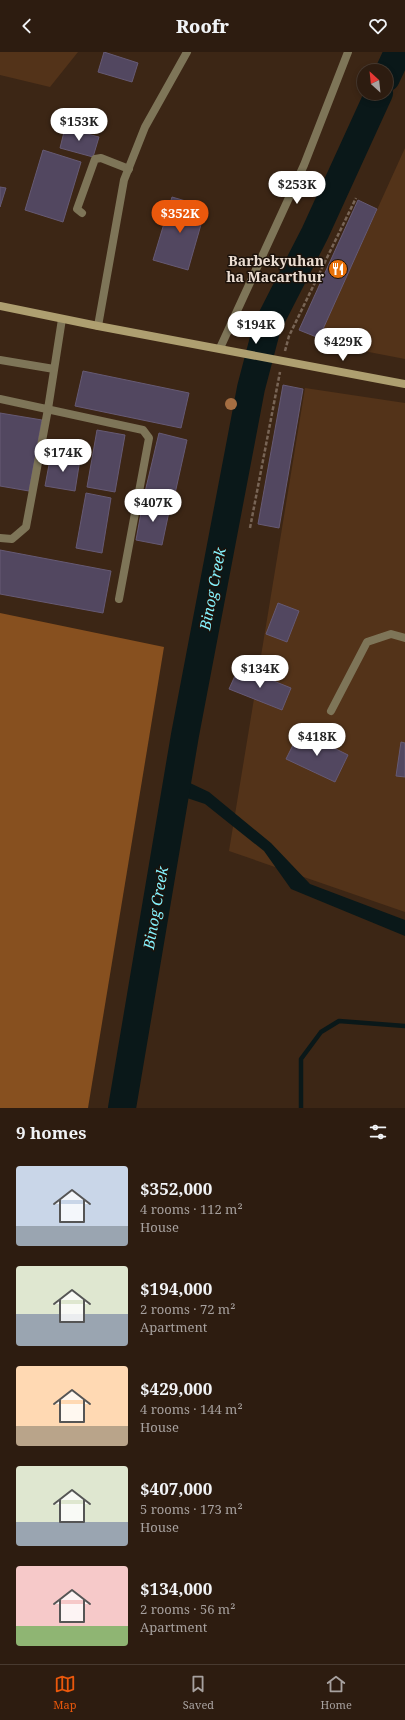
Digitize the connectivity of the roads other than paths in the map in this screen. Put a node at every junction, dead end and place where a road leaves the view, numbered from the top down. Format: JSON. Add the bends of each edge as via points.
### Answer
{"nodes":[{"id":1,"x":187,"y":52,"type":"edge"},
{"id":2,"x":348,"y":52,"type":"edge"},
{"id":3,"x":129,"y":169,"type":"junction"},
{"id":4,"x":82,"y":213,"type":"dead end"},
{"id":5,"x":0,"y":306,"type":"edge"},
{"id":6,"x":62,"y":319,"type":"junction"},
{"id":7,"x":98,"y":326,"type":"junction"},
{"id":8,"x":220,"y":348,"type":"junction"},
{"id":9,"x":0,"y":360,"type":"edge"},
{"id":10,"x":54,"y":369,"type":"junction"},
{"id":11,"x":405,"y":384,"type":"edge"},
{"id":12,"x":0,"y":399,"type":"edge"},
{"id":13,"x":48,"y":409,"type":"junction"},
{"id":14,"x":0,"y":538,"type":"edge"},
{"id":15,"x":118,"y":599,"type":"dead end"},
{"id":16,"x":405,"y":638,"type":"edge"},
{"id":17,"x":331,"y":711,"type":"dead end"}],
"edges":[{"from":1,"to":3,"type":"street","via":[[145,127]]},
{"from":2,"to":8,"type":"street","via":[[304,164]]},
{"from":3,"to":4,"type":"street","via":[[101,158],[95,159],[77,209]]},
{"from":3,"to":7,"type":"street","via":[[124,180]]},
{"from":5,"to":6,"type":"main road"},
{"from":6,"to":7,"type":"main road"},
{"from":6,"to":10,"type":"street"},
{"from":7,"to":8,"type":"main road"},
{"from":8,"to":11,"type":"main road"},
{"from":9,"to":10,"type":"street"},
{"from":10,"to":13,"type":"street"},
{"from":12,"to":13,"type":"street"},
{"from":13,"to":14,"type":"street","via":[[26,527],[12,540]]},
{"from":13,"to":15,"type":"street","via":[[143,430],[149,438]]},
{"from":16,"to":17,"type":"street","via":[[391,634],[367,642]]}]}
